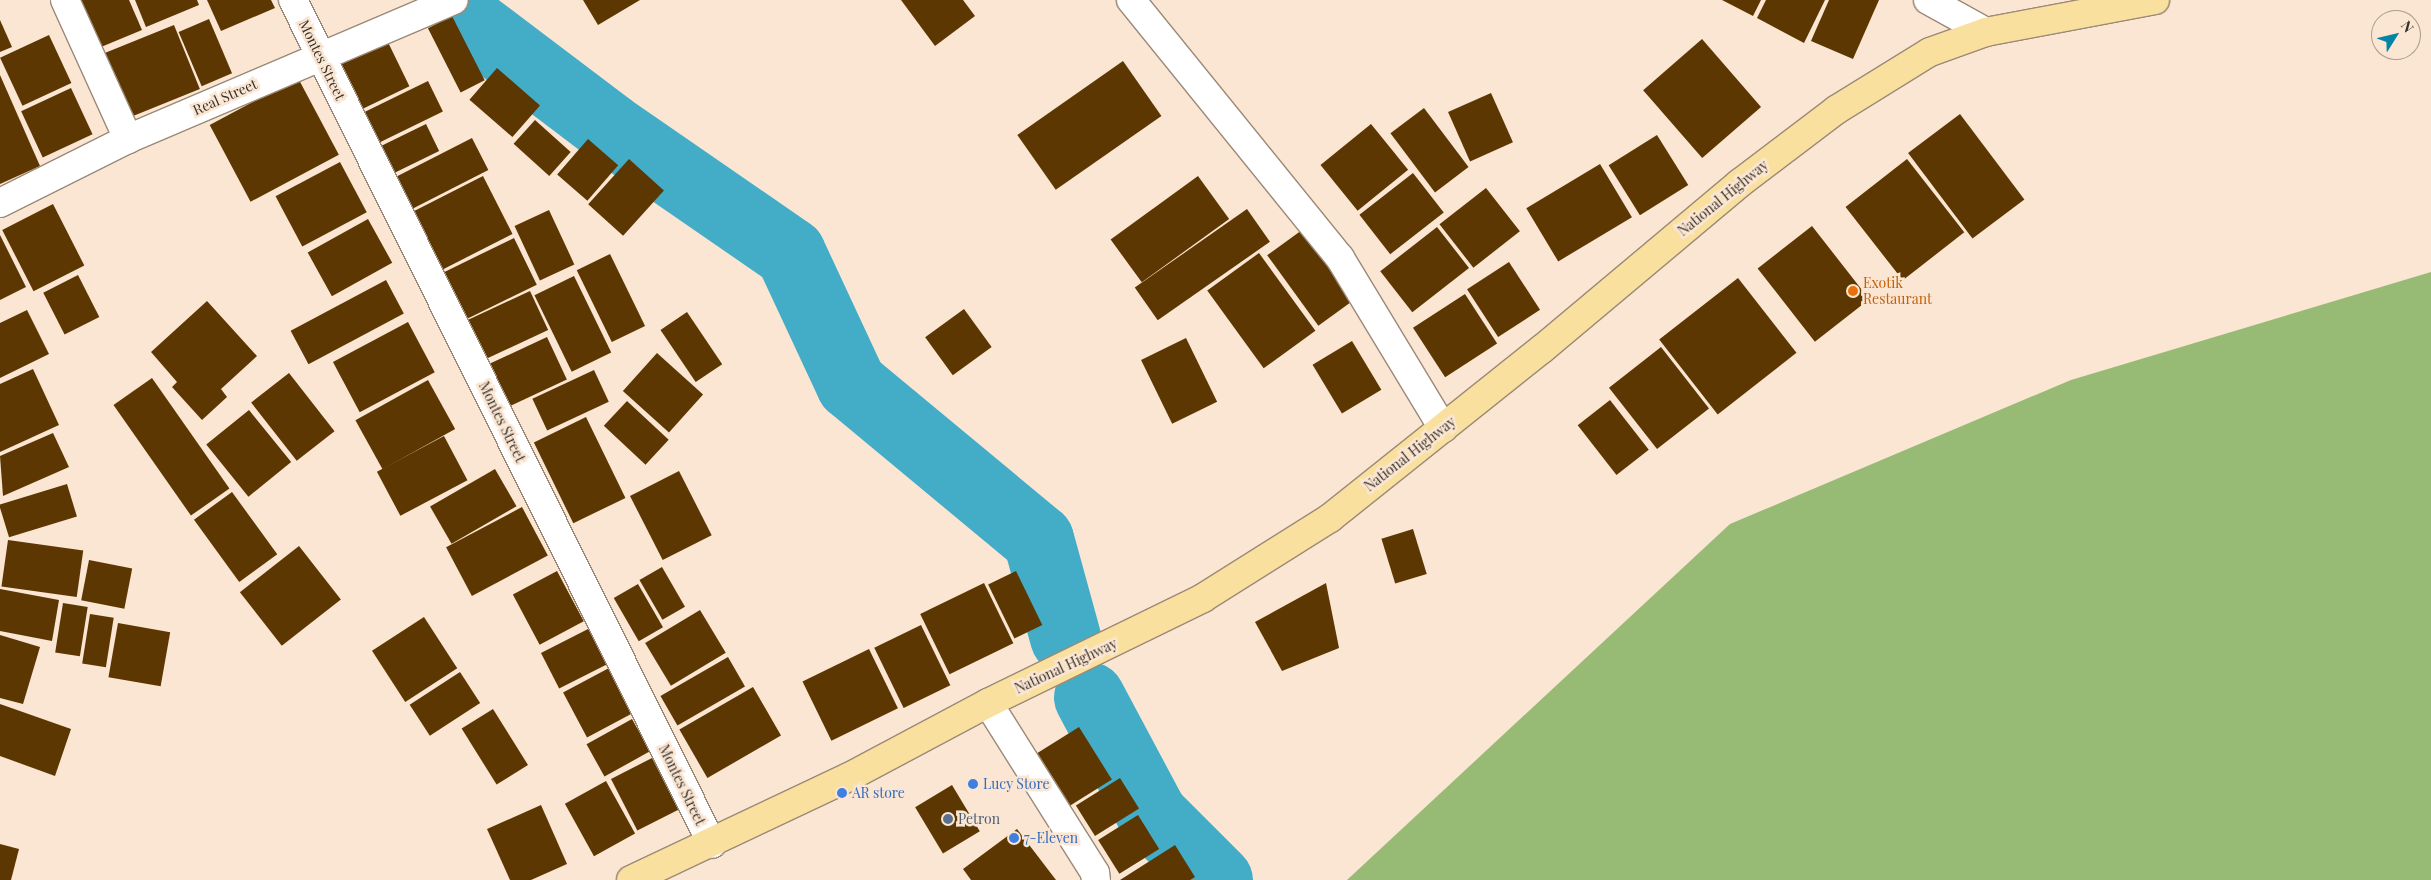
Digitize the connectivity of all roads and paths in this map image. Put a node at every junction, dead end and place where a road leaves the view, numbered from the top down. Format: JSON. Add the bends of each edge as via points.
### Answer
{"nodes":[{"id":1,"x":66,"y":0,"type":"edge"},
{"id":2,"x":293,"y":0,"type":"edge"},
{"id":3,"x":454,"y":0,"type":"edge"},
{"id":4,"x":1131,"y":0,"type":"edge"},
{"id":5,"x":1928,"y":0,"type":"edge"},
{"id":6,"x":2155,"y":0,"type":"edge"},
{"id":7,"x":1986,"y":32,"type":"junction"},
{"id":8,"x":319,"y":56,"type":"junction"},
{"id":9,"x":128,"y":139,"type":"junction"},
{"id":10,"x":0,"y":203,"type":"edge"},
{"id":11,"x":1443,"y":428,"type":"junction"},
{"id":12,"x":988,"y":703,"type":"junction"},
{"id":13,"x":712,"y":844,"type":"junction"},
{"id":14,"x":1097,"y":878,"type":"edge"},
{"id":15,"x":631,"y":880,"type":"edge"}],
"edges":[{"from":1,"to":9,"type":"street"},
{"from":2,"to":8,"type":"street","name":"Montes Street"},
{"from":3,"to":8,"type":"street","name":"Real Street"},
{"from":4,"to":11,"type":"street","via":[[1340,258]]},
{"from":5,"to":7,"type":"street"},
{"from":6,"to":7,"type":"main road","name":"National Highway"},
{"from":7,"to":11,"type":"main road","name":"National Highway","via":[[1930,52],[1836,110],[1740,183]]},
{"from":8,"to":9,"type":"street","name":"Real Street"},
{"from":8,"to":13,"type":"street","name":"Montes Street"},
{"from":9,"to":10,"type":"street","name":"Real Street"},
{"from":11,"to":12,"type":"main road","name":"National Highway","via":[[1330,518],[1203,598]]},
{"from":12,"to":13,"type":"main road","name":"National Highway"},
{"from":12,"to":14,"type":"street"},
{"from":13,"to":15,"type":"main road","name":"National Highway"}]}
